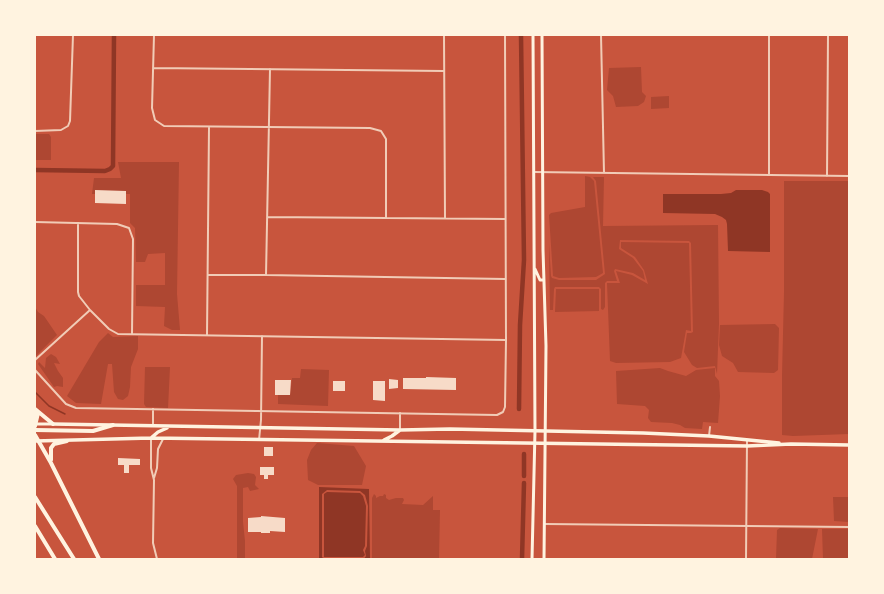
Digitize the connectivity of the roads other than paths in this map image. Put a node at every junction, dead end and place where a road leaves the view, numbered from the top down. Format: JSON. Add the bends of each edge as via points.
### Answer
{"nodes":[{"id":1,"x":73,"y":35,"type":"edge"},
{"id":2,"x":154,"y":35,"type":"edge"},
{"id":3,"x":444,"y":35,"type":"edge"},
{"id":4,"x":505,"y":35,"type":"edge"},
{"id":5,"x":533,"y":35,"type":"edge"},
{"id":6,"x":542,"y":35,"type":"edge"},
{"id":7,"x":601,"y":35,"type":"edge"},
{"id":8,"x":769,"y":35,"type":"edge"},
{"id":9,"x":828,"y":35,"type":"edge"},
{"id":10,"x":154,"y":68,"type":"junction"},
{"id":11,"x":270,"y":69,"type":"junction"},
{"id":12,"x":444,"y":71,"type":"junction"},
{"id":13,"x":209,"y":127,"type":"junction"},
{"id":14,"x":269,"y":128,"type":"junction"},
{"id":15,"x":35,"y":131,"type":"edge"},
{"id":16,"x":533,"y":172,"type":"junction"},
{"id":17,"x":542,"y":172,"type":"junction"},
{"id":18,"x":604,"y":173,"type":"junction"},
{"id":19,"x":769,"y":175,"type":"junction"},
{"id":20,"x":827,"y":176,"type":"junction"},
{"id":21,"x":849,"y":176,"type":"edge"},
{"id":22,"x":268,"y":217,"type":"junction"},
{"id":23,"x":386,"y":217,"type":"junction"},
{"id":24,"x":445,"y":218,"type":"junction"},
{"id":25,"x":505,"y":219,"type":"junction"},
{"id":26,"x":35,"y":222,"type":"edge"},
{"id":27,"x":78,"y":223,"type":"junction"},
{"id":28,"x":534,"y":268,"type":"junction"},
{"id":29,"x":208,"y":275,"type":"junction"},
{"id":30,"x":266,"y":275,"type":"junction"},
{"id":31,"x":505,"y":279,"type":"junction"},
{"id":32,"x":544,"y":280,"type":"junction"},
{"id":33,"x":90,"y":310,"type":"junction"},
{"id":34,"x":132,"y":334,"type":"junction"},
{"id":35,"x":207,"y":335,"type":"junction"},
{"id":36,"x":262,"y":336,"type":"junction"},
{"id":37,"x":506,"y":340,"type":"junction"},
{"id":38,"x":35,"y":360,"type":"edge"},
{"id":39,"x":35,"y":370,"type":"edge"},
{"id":40,"x":35,"y":409,"type":"edge"},
{"id":41,"x":153,"y":409,"type":"junction"},
{"id":42,"x":261,"y":411,"type":"junction"},
{"id":43,"x":38,"y":413,"type":"junction"},
{"id":44,"x":400,"y":413,"type":"junction"},
{"id":45,"x":53,"y":424,"type":"junction"},
{"id":46,"x":114,"y":424,"type":"junction"},
{"id":47,"x":35,"y":425,"type":"edge"},
{"id":48,"x":153,"y":427,"type":"junction"},
{"id":49,"x":170,"y":427,"type":"junction"},
{"id":50,"x":710,"y":427,"type":"dead end"},
{"id":51,"x":260,"y":428,"type":"junction"},
{"id":52,"x":35,"y":430,"type":"edge"},
{"id":53,"x":400,"y":430,"type":"junction"},
{"id":54,"x":535,"y":430,"type":"junction"},
{"id":55,"x":544,"y":431,"type":"junction"},
{"id":56,"x":35,"y":435,"type":"edge"},
{"id":57,"x":709,"y":436,"type":"junction"},
{"id":58,"x":151,"y":438,"type":"junction"},
{"id":59,"x":164,"y":438,"type":"junction"},
{"id":60,"x":259,"y":440,"type":"junction"},
{"id":61,"x":747,"y":440,"type":"junction"},
{"id":62,"x":37,"y":441,"type":"edge"},
{"id":63,"x":67,"y":441,"type":"junction"},
{"id":64,"x":381,"y":441,"type":"junction"},
{"id":65,"x":535,"y":443,"type":"junction"},
{"id":66,"x":544,"y":443,"type":"junction"},
{"id":67,"x":791,"y":444,"type":"junction"},
{"id":68,"x":673,"y":445,"type":"junction"},
{"id":69,"x":849,"y":445,"type":"edge"},
{"id":70,"x":747,"y":446,"type":"junction"},
{"id":71,"x":51,"y":463,"type":"junction"},
{"id":72,"x":154,"y":480,"type":"junction"},
{"id":73,"x":35,"y":497,"type":"edge"},
{"id":74,"x":544,"y":524,"type":"junction"},
{"id":75,"x":746,"y":525,"type":"junction"},
{"id":76,"x":35,"y":526,"type":"edge"},
{"id":77,"x":849,"y":527,"type":"edge"},
{"id":78,"x":55,"y":559,"type":"edge"},
{"id":79,"x":74,"y":559,"type":"edge"},
{"id":80,"x":99,"y":559,"type":"edge"},
{"id":81,"x":157,"y":559,"type":"edge"},
{"id":82,"x":532,"y":559,"type":"edge"},
{"id":83,"x":544,"y":559,"type":"edge"},
{"id":84,"x":746,"y":559,"type":"edge"}],
"edges":[{"from":1,"to":15,"type":"street","via":[[71,117],[68,126],[61,130]]},
{"from":2,"to":10,"type":"street"},
{"from":3,"to":12,"type":"street"},
{"from":4,"to":25,"type":"street"},
{"from":5,"to":16,"type":"main road"},
{"from":6,"to":17,"type":"main road"},
{"from":7,"to":18,"type":"street"},
{"from":8,"to":19,"type":"street"},
{"from":9,"to":20,"type":"street"},
{"from":10,"to":11,"type":"street"},
{"from":10,"to":13,"type":"street","via":[[152,108],[155,120],[164,126]]},
{"from":11,"to":12,"type":"street"},
{"from":11,"to":14,"type":"street"},
{"from":12,"to":24,"type":"street"},
{"from":13,"to":14,"type":"street"},
{"from":13,"to":29,"type":"street"},
{"from":14,"to":22,"type":"street"},
{"from":14,"to":23,"type":"street","via":[[370,128],[381,131],[386,139]]},
{"from":16,"to":17,"type":"street"},
{"from":16,"to":28,"type":"main road"},
{"from":17,"to":18,"type":"street"},
{"from":17,"to":32,"type":"main road"},
{"from":18,"to":19,"type":"street"},
{"from":19,"to":20,"type":"street"},
{"from":20,"to":21,"type":"street"},
{"from":22,"to":23,"type":"street"},
{"from":22,"to":30,"type":"street"},
{"from":23,"to":24,"type":"street"},
{"from":24,"to":25,"type":"street"},
{"from":25,"to":31,"type":"street"},
{"from":26,"to":27,"type":"street"},
{"from":27,"to":33,"type":"street","via":[[78,292]]},
{"from":27,"to":34,"type":"street","via":[[117,224],[130,229],[133,239]]},
{"from":28,"to":32,"type":"main road","via":[[540,280]]},
{"from":28,"to":54,"type":"main road"},
{"from":29,"to":30,"type":"street"},
{"from":29,"to":35,"type":"street"},
{"from":30,"to":31,"type":"street"},
{"from":31,"to":37,"type":"street"},
{"from":32,"to":55,"type":"main road"},
{"from":33,"to":34,"type":"street","via":[[112,332]]},
{"from":33,"to":38,"type":"street"},
{"from":34,"to":35,"type":"street"},
{"from":35,"to":36,"type":"street"},
{"from":36,"to":37,"type":"street"},
{"from":36,"to":42,"type":"street"},
{"from":37,"to":44,"type":"street","via":[[503,412],[497,415]]},
{"from":39,"to":41,"type":"street","via":[[70,407]]},
{"from":40,"to":43,"type":"highway"},
{"from":41,"to":42,"type":"street"},
{"from":41,"to":48,"type":"street"},
{"from":42,"to":44,"type":"street"},
{"from":42,"to":51,"type":"street"},
{"from":43,"to":45,"type":"highway"},
{"from":43,"to":47,"type":"highway"},
{"from":44,"to":53,"type":"street"},
{"from":45,"to":46,"type":"main road"},
{"from":45,"to":47,"type":"main road"},
{"from":46,"to":48,"type":"main road"},
{"from":46,"to":52,"type":"highway","via":[[93,430]]},
{"from":48,"to":49,"type":"main road"},
{"from":49,"to":51,"type":"main road"},
{"from":49,"to":58,"type":"main road"},
{"from":50,"to":57,"type":"street"},
{"from":51,"to":53,"type":"main road"},
{"from":51,"to":60,"type":"street"},
{"from":53,"to":54,"type":"main road"},
{"from":53,"to":64,"type":"main road"},
{"from":54,"to":55,"type":"main road"},
{"from":54,"to":65,"type":"main road"},
{"from":55,"to":57,"type":"main road"},
{"from":55,"to":66,"type":"main road"},
{"from":56,"to":62,"type":"highway"},
{"from":57,"to":61,"type":"main road"},
{"from":57,"to":68,"type":"main road","via":[[704,443]]},
{"from":58,"to":59,"type":"main road"},
{"from":58,"to":63,"type":"main road"},
{"from":58,"to":72,"type":"street","via":[[151,468]]},
{"from":59,"to":60,"type":"main road"},
{"from":59,"to":72,"type":"street","via":[[158,449]]},
{"from":60,"to":64,"type":"main road"},
{"from":61,"to":67,"type":"main road"},
{"from":61,"to":70,"type":"street"},
{"from":62,"to":63,"type":"main road"},
{"from":62,"to":71,"type":"highway"},
{"from":63,"to":71,"type":"highway","via":[[54,444],[51,448]]},
{"from":64,"to":65,"type":"main road"},
{"from":65,"to":66,"type":"main road"},
{"from":65,"to":82,"type":"main road"},
{"from":66,"to":68,"type":"main road"},
{"from":66,"to":74,"type":"main road"},
{"from":67,"to":69,"type":"main road"},
{"from":67,"to":70,"type":"main road"},
{"from":68,"to":70,"type":"main road"},
{"from":70,"to":75,"type":"street"},
{"from":71,"to":80,"type":"highway"},
{"from":72,"to":81,"type":"street","via":[[153,543]]},
{"from":73,"to":79,"type":"highway"},
{"from":74,"to":75,"type":"street"},
{"from":74,"to":83,"type":"main road"},
{"from":75,"to":77,"type":"street"},
{"from":75,"to":84,"type":"street"},
{"from":76,"to":78,"type":"highway"}]}
